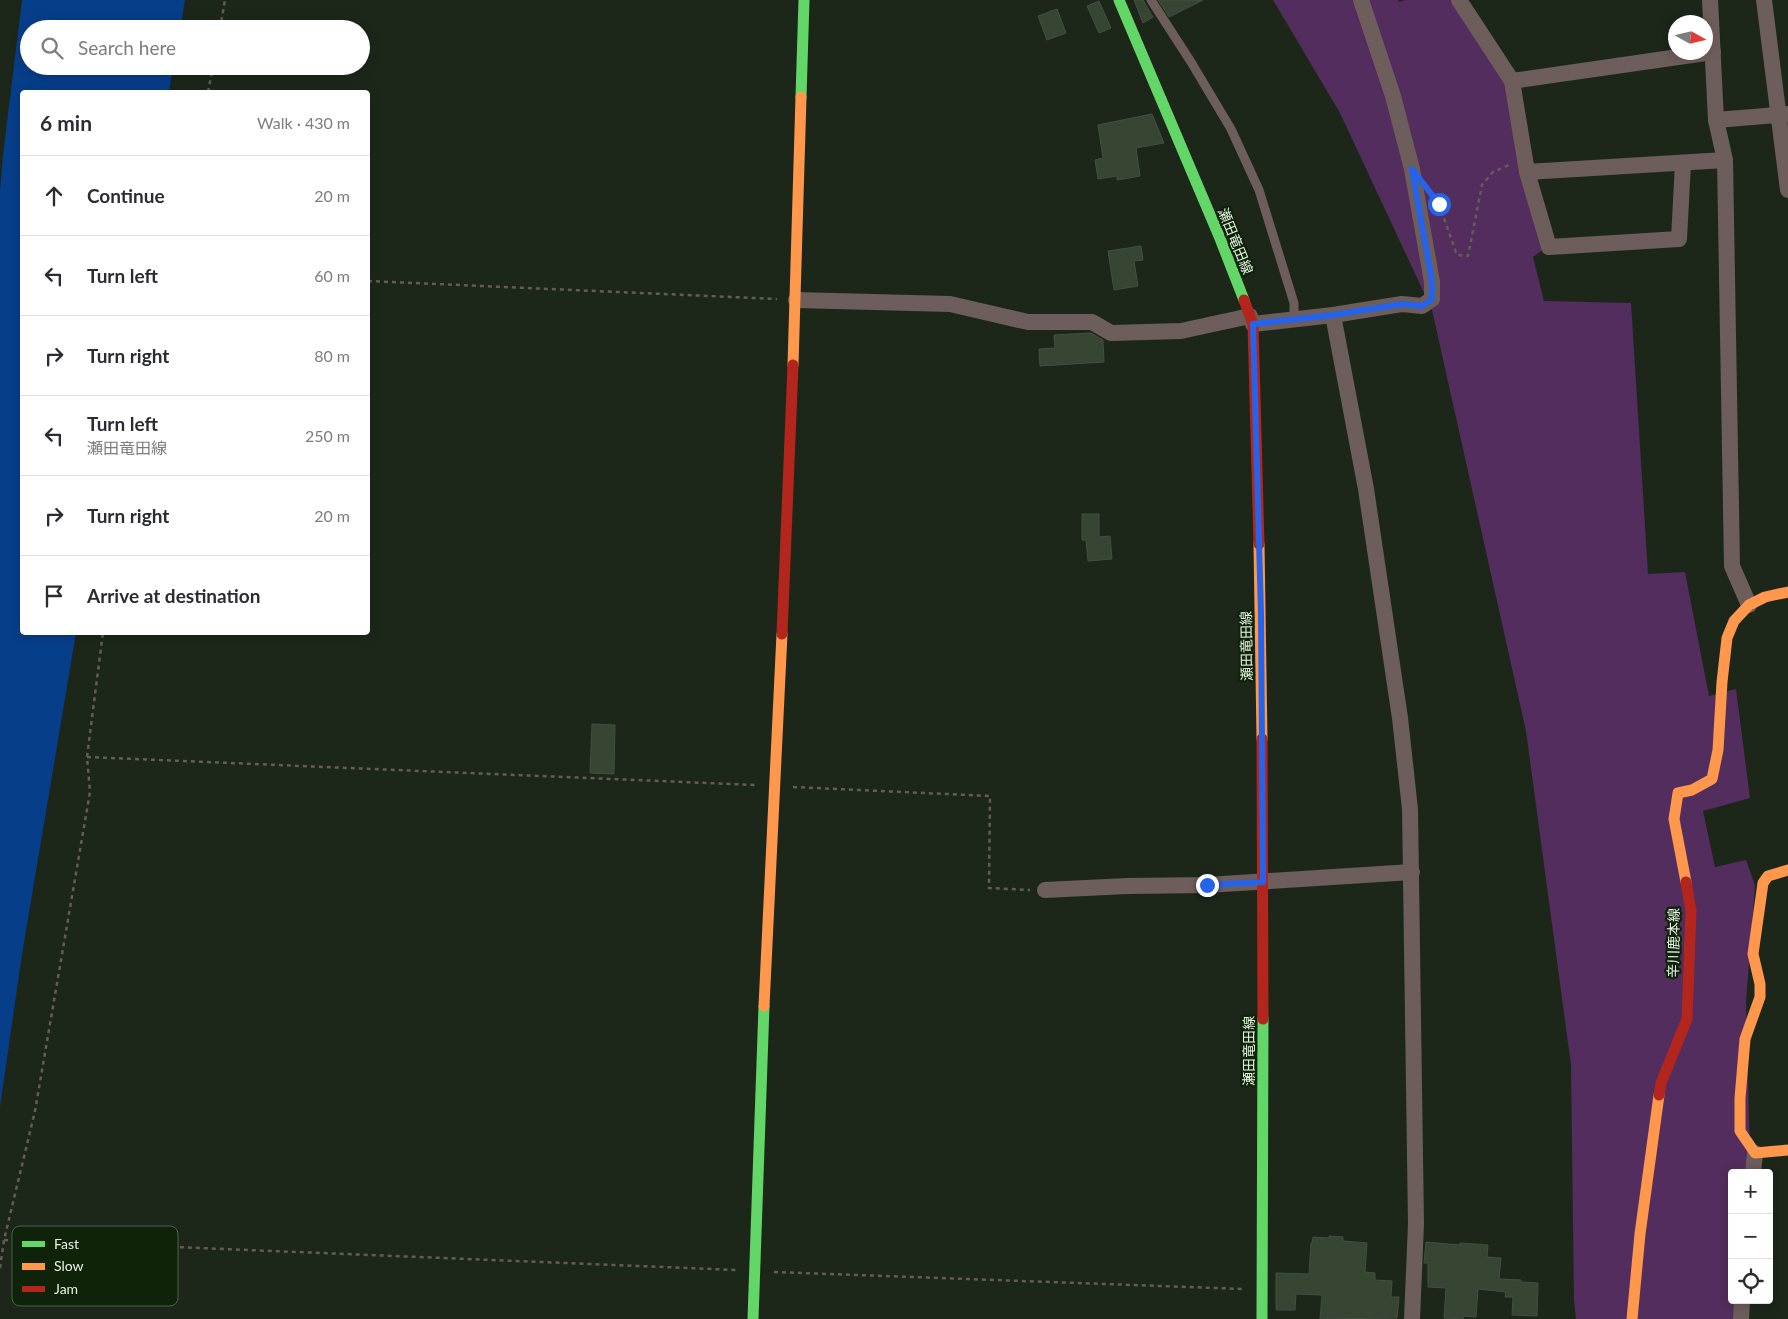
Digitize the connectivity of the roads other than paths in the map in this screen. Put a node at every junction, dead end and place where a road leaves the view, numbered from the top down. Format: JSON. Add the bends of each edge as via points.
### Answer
{"nodes":[{"id":1,"x":804,"y":0,"type":"edge"},
{"id":2,"x":1119,"y":0,"type":"edge"},
{"id":3,"x":1151,"y":0,"type":"edge"},
{"id":4,"x":1361,"y":0,"type":"edge"},
{"id":5,"x":1459,"y":0,"type":"edge"},
{"id":6,"x":1710,"y":0,"type":"edge"},
{"id":7,"x":1764,"y":0,"type":"edge"},
{"id":8,"x":1711,"y":15,"type":"edge"},
{"id":9,"x":1713,"y":52,"type":"edge"},
{"id":10,"x":1668,"y":58,"type":"edge"},
{"id":11,"x":1512,"y":81,"type":"junction"},
{"id":12,"x":1783,"y":114,"type":"edge"},
{"id":13,"x":1716,"y":120,"type":"junction"},
{"id":14,"x":1725,"y":160,"type":"junction"},
{"id":15,"x":1683,"y":163,"type":"junction"},
{"id":16,"x":1525,"y":166,"type":"junction"},
{"id":17,"x":1788,"y":190,"type":"edge"},
{"id":18,"x":796,"y":300,"type":"junction"},
{"id":19,"x":1333,"y":315,"type":"junction"},
{"id":20,"x":1251,"y":320,"type":"junction"},
{"id":21,"x":1294,"y":320,"type":"junction"},
{"id":22,"x":1788,"y":592,"type":"edge"},
{"id":23,"x":1749,"y":605,"type":"junction"},
{"id":24,"x":1788,"y":870,"type":"edge"},
{"id":25,"x":1412,"y":872,"type":"junction"},
{"id":26,"x":1263,"y":882,"type":"junction"},
{"id":27,"x":1045,"y":890,"type":"road end"},
{"id":28,"x":1788,"y":1150,"type":"edge"},
{"id":29,"x":1755,"y":1153,"type":"junction"},
{"id":30,"x":1753,"y":1169,"type":"edge"},
{"id":31,"x":1742,"y":1304,"type":"edge"},
{"id":32,"x":753,"y":1319,"type":"edge"},
{"id":33,"x":1262,"y":1319,"type":"edge"},
{"id":34,"x":1412,"y":1319,"type":"edge"},
{"id":35,"x":1632,"y":1319,"type":"edge"},
{"id":36,"x":1741,"y":1319,"type":"edge"}],
"edges":[{"from":1,"to":18,"type":"main road"},
{"from":2,"to":20,"type":"main road","name":"瀬田竜田線"},
{"from":3,"to":21,"type":"lane","via":[[1231,129],[1259,190],[1294,303]]},
{"from":4,"to":19,"type":"street","via":[[1393,96],[1412,169],[1431,273],[1432,299],[1422,306],[1402,304]]},
{"from":5,"to":11,"type":"street"},
{"from":6,"to":8,"type":"street"},
{"from":7,"to":12,"type":"street"},
{"from":9,"to":13,"type":"street"},
{"from":10,"to":11,"type":"street"},
{"from":11,"to":16,"type":"street"},
{"from":12,"to":13,"type":"street"},
{"from":12,"to":17,"type":"street"},
{"from":13,"to":14,"type":"street"},
{"from":14,"to":15,"type":"street"},
{"from":14,"to":23,"type":"street","via":[[1732,566]]},
{"from":15,"to":16,"type":"street"},
{"from":15,"to":16,"type":"street","via":[[1679,240],[1549,247]]},
{"from":18,"to":20,"type":"street","via":[[950,304],[1028,322],[1092,322],[1111,333],[1181,331]]},
{"from":18,"to":32,"type":"main road","via":[[764,994]]},
{"from":19,"to":21,"type":"street"},
{"from":19,"to":25,"type":"street","via":[[1366,489],[1400,718],[1410,809]]},
{"from":20,"to":21,"type":"street"},
{"from":20,"to":26,"type":"main road","name":"瀬田竜田線","via":[[1261,613]]},
{"from":22,"to":23,"type":"main road","name":"辛川鹿本線","via":[[1764,597]]},
{"from":23,"to":35,"type":"main road","name":"辛川鹿本線","via":[[1734,621],[1727,638],[1718,750],[1712,779],[1692,790],[1678,793],[1674,819],[1691,911],[1687,1019],[1661,1082]]},
{"from":24,"to":29,"type":"main road","via":[[1768,876],[1763,883],[1753,954],[1760,997],[1746,1039],[1740,1131]]},
{"from":25,"to":26,"type":"street"},
{"from":25,"to":34,"type":"street","via":[[1416,1224]]},
{"from":26,"to":27,"type":"street"},
{"from":26,"to":33,"type":"main road","name":"瀬田竜田線"},
{"from":28,"to":29,"type":"main road"},
{"from":29,"to":30,"type":"street"},
{"from":31,"to":36,"type":"street"}]}
